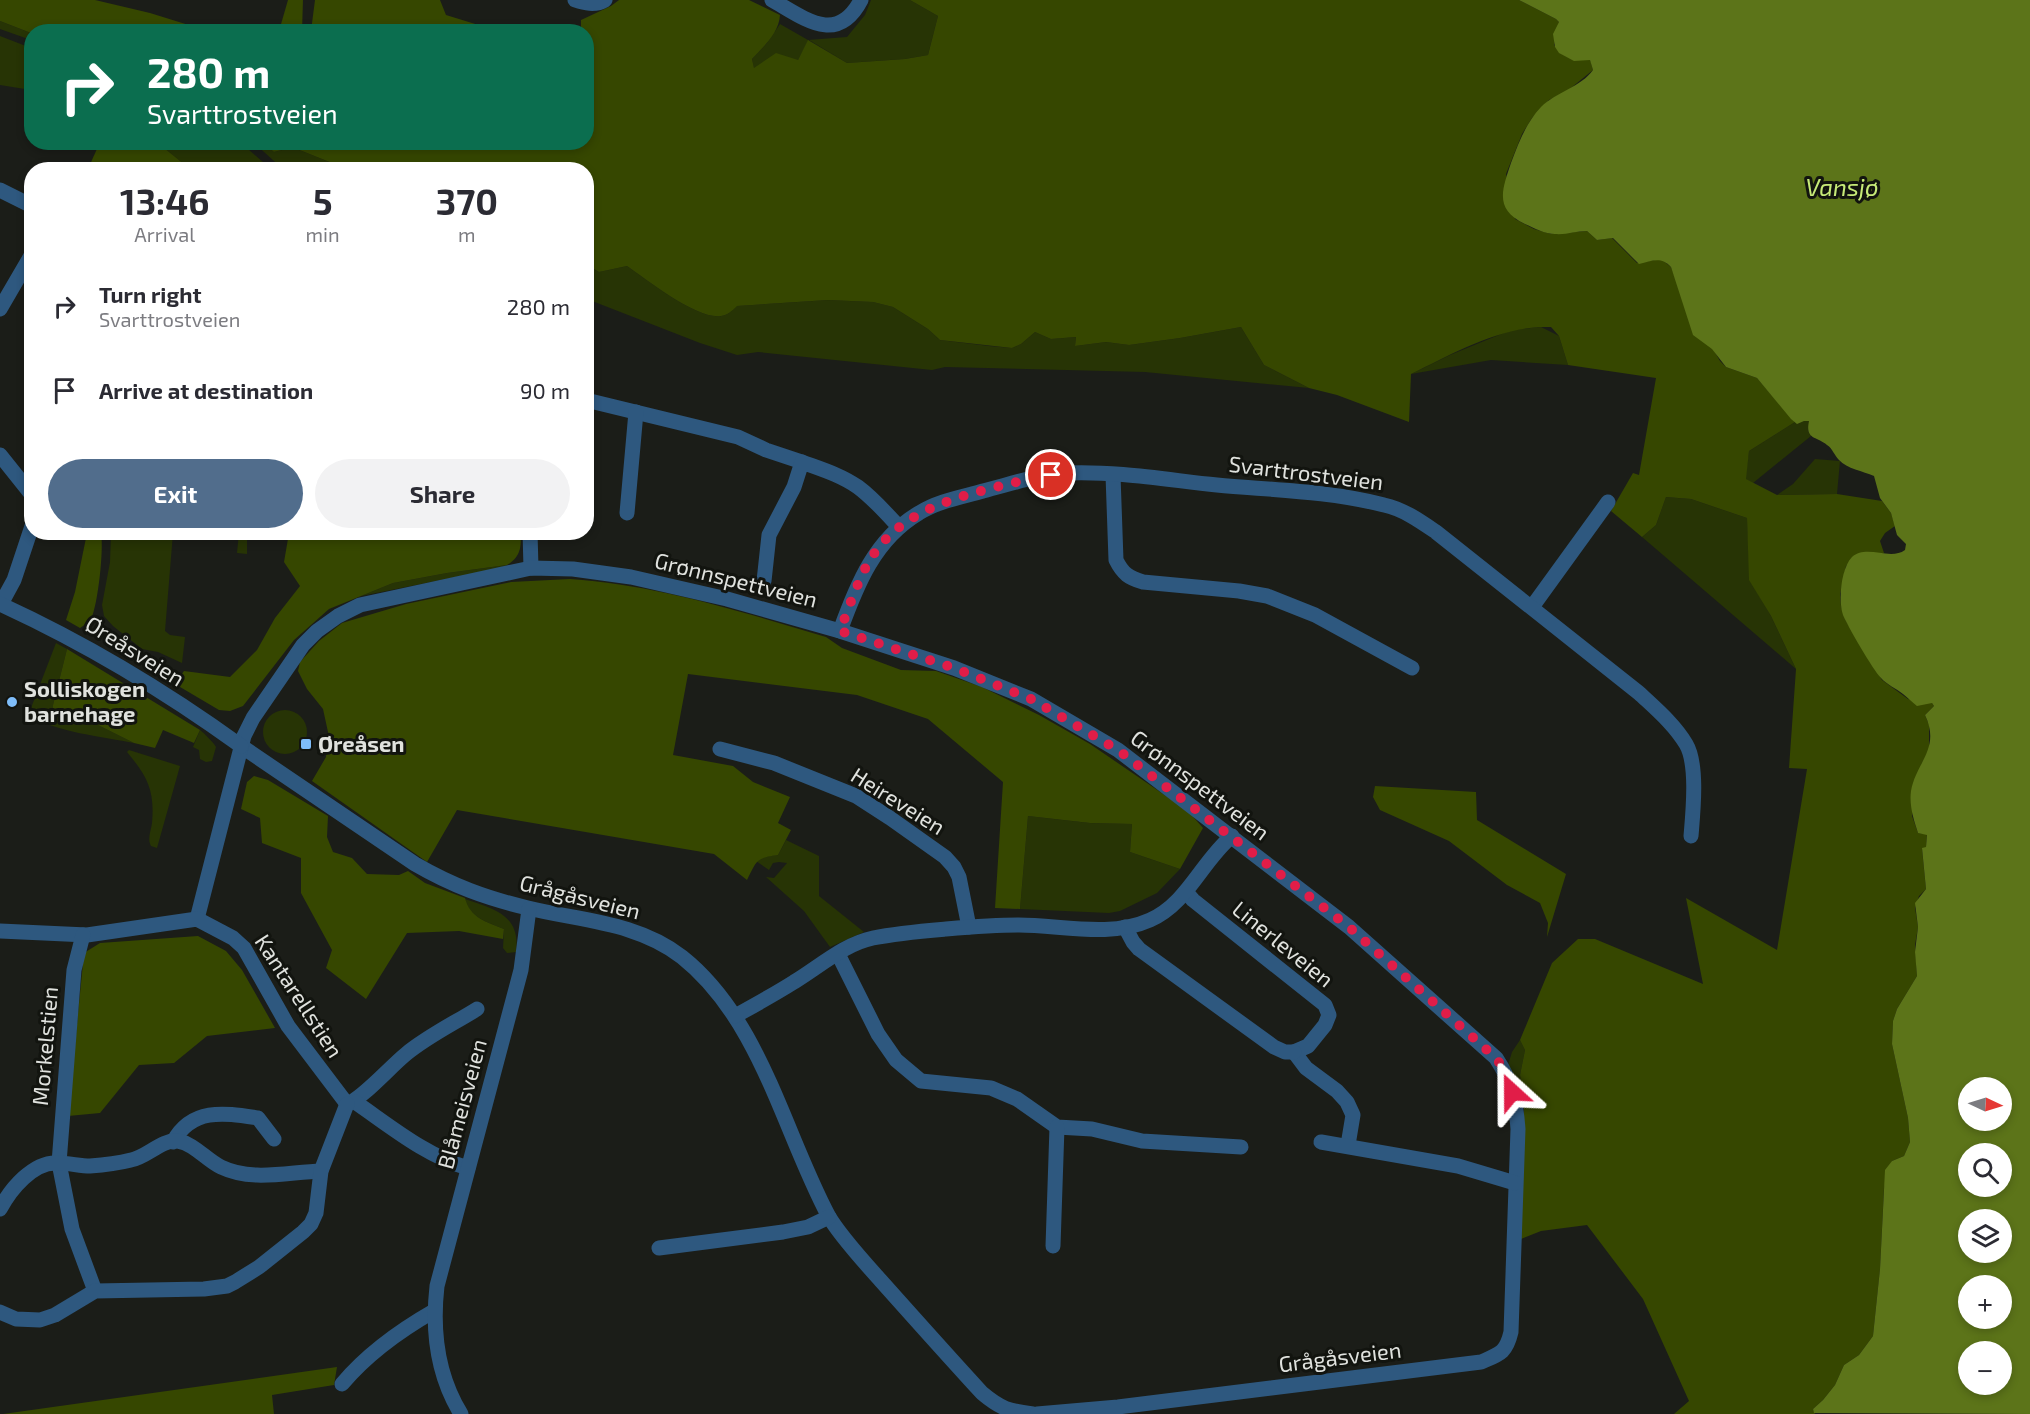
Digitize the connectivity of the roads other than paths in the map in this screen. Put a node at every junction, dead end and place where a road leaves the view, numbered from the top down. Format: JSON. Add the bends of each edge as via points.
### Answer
{"nodes":[{"id":1,"x":575,"y":0,"type":"edge"},
{"id":2,"x":604,"y":0,"type":"edge"},
{"id":3,"x":772,"y":0,"type":"edge"},
{"id":4,"x":861,"y":0,"type":"edge"},
{"id":5,"x":0,"y":190,"type":"edge"},
{"id":6,"x":24,"y":202,"type":"edge"},
{"id":7,"x":24,"y":268,"type":"edge"},
{"id":8,"x":0,"y":309,"type":"edge"},
{"id":9,"x":594,"y":402,"type":"edge"},
{"id":10,"x":636,"y":412,"type":"junction"},
{"id":11,"x":0,"y":455,"type":"edge"},
{"id":12,"x":802,"y":462,"type":"junction"},
{"id":13,"x":1113,"y":475,"type":"junction"},
{"id":14,"x":24,"y":485,"type":"edge"},
{"id":15,"x":1608,"y":502,"type":"dead end"},
{"id":16,"x":627,"y":513,"type":"dead end"},
{"id":17,"x":899,"y":527,"type":"junction"},
{"id":18,"x":27,"y":540,"type":"edge"},
{"id":19,"x":530,"y":540,"type":"edge"},
{"id":20,"x":531,"y":568,"type":"junction"},
{"id":21,"x":764,"y":581,"type":"dead end"},
{"id":22,"x":0,"y":604,"type":"edge"},
{"id":23,"x":1532,"y":607,"type":"junction"},
{"id":24,"x":840,"y":631,"type":"junction"},
{"id":25,"x":1412,"y":668,"type":"dead end"},
{"id":26,"x":241,"y":746,"type":"junction"},
{"id":27,"x":720,"y":749,"type":"dead end"},
{"id":28,"x":1232,"y":836,"type":"junction"},
{"id":29,"x":1691,"y":836,"type":"dead end"},
{"id":30,"x":1186,"y":892,"type":"junction"},
{"id":31,"x":529,"y":909,"type":"junction"},
{"id":32,"x":197,"y":919,"type":"junction"},
{"id":33,"x":969,"y":927,"type":"junction"},
{"id":34,"x":1125,"y":927,"type":"junction"},
{"id":35,"x":0,"y":931,"type":"edge"},
{"id":36,"x":83,"y":935,"type":"junction"},
{"id":37,"x":838,"y":954,"type":"junction"},
{"id":38,"x":477,"y":1010,"type":"dead end"},
{"id":39,"x":735,"y":1016,"type":"junction"},
{"id":40,"x":1294,"y":1052,"type":"junction"},
{"id":41,"x":351,"y":1103,"type":"junction"},
{"id":42,"x":1057,"y":1127,"type":"junction"},
{"id":43,"x":274,"y":1139,"type":"dead end"},
{"id":44,"x":173,"y":1142,"type":"junction"},
{"id":45,"x":1321,"y":1142,"type":"dead end"},
{"id":46,"x":1348,"y":1145,"type":"junction"},
{"id":47,"x":1241,"y":1148,"type":"dead end"},
{"id":48,"x":59,"y":1162,"type":"junction"},
{"id":49,"x":468,"y":1168,"type":"junction"},
{"id":50,"x":321,"y":1171,"type":"junction"},
{"id":51,"x":1515,"y":1183,"type":"junction"},
{"id":52,"x":0,"y":1209,"type":"edge"},
{"id":53,"x":829,"y":1217,"type":"junction"},
{"id":54,"x":1053,"y":1246,"type":"dead end"},
{"id":55,"x":659,"y":1248,"type":"dead end"},
{"id":56,"x":95,"y":1291,"type":"junction"},
{"id":57,"x":1514,"y":1291,"type":"joint"},
{"id":58,"x":434,"y":1311,"type":"junction"},
{"id":59,"x":0,"y":1312,"type":"edge"},
{"id":60,"x":342,"y":1384,"type":"dead end"},
{"id":61,"x":1119,"y":1410,"type":"edge"},
{"id":62,"x":461,"y":1414,"type":"edge"},
{"id":63,"x":1035,"y":1414,"type":"edge"}],
"edges":[{"from":1,"to":2,"type":"street","via":[[586,4]]},
{"from":3,"to":4,"type":"street","via":[[823,25],[846,20]]},
{"from":5,"to":6,"type":"street"},
{"from":7,"to":8,"type":"street"},
{"from":9,"to":10,"type":"street"},
{"from":10,"to":12,"type":"street","via":[[738,437]]},
{"from":10,"to":16,"type":"street"},
{"from":11,"to":14,"type":"street"},
{"from":12,"to":17,"type":"street","via":[[858,487]]},
{"from":12,"to":21,"type":"street","via":[[794,487],[769,535]]},
{"from":13,"to":17,"type":"street","name":"Svarttrostveien","via":[[1067,473],[1036,477],[937,504]]},
{"from":13,"to":23,"type":"street","name":"Svarttrostveien","via":[[1339,496],[1386,505],[1436,532]]},
{"from":13,"to":25,"type":"street","via":[[1116,560],[1130,578],[1267,596],[1315,615]]},
{"from":15,"to":23,"type":"street"},
{"from":17,"to":24,"type":"street","name":"Svarttrostveien","via":[[866,566]]},
{"from":18,"to":22,"type":"street","via":[[14,580]]},
{"from":19,"to":20,"type":"street"},
{"from":20,"to":24,"type":"street","name":"Grønnspettveien","via":[[632,577]]},
{"from":20,"to":26,"type":"street","name":"Grønnspettveien","via":[[360,605],[338,616],[303,645],[253,718]]},
{"from":22,"to":26,"type":"street","name":"Øreåsveien","via":[[112,660]]},
{"from":23,"to":29,"type":"street","name":"Svarttrostveien","via":[[1639,693],[1669,721],[1687,746],[1692,764]]},
{"from":24,"to":28,"type":"street","name":"Grønnspettveien","via":[[954,668],[1031,699],[1118,750]]},
{"from":26,"to":31,"type":"street","name":"Grågåsveien","via":[[441,879],[468,892]]},
{"from":26,"to":32,"type":"street"},
{"from":27,"to":33,"type":"street","name":"Heireveien","via":[[774,763],[856,796],[945,857],[959,878]]},
{"from":28,"to":30,"type":"street","via":[[1218,848]]},
{"from":28,"to":51,"type":"street","name":"Grønnspettveien","via":[[1349,927],[1496,1058],[1508,1075],[1517,1108]]},
{"from":30,"to":34,"type":"street","via":[[1161,914]]},
{"from":30,"to":40,"type":"street","name":"Linerleveien","via":[[1325,1005],[1329,1015],[1325,1025],[1308,1046]]},
{"from":31,"to":39,"type":"street","name":"Grågåsveien","via":[[604,922],[656,941],[694,968]]},
{"from":31,"to":49,"type":"street","name":"Blåmeisveien","via":[[521,970]]},
{"from":32,"to":36,"type":"street"},
{"from":32,"to":41,"type":"street","name":"Kantarellstien","via":[[244,948],[288,1026]]},
{"from":33,"to":34,"type":"street"},
{"from":33,"to":37,"type":"street","via":[[872,938]]},
{"from":34,"to":40,"type":"street","via":[[1139,949],[1274,1047]]},
{"from":35,"to":36,"type":"street"},
{"from":36,"to":48,"type":"street","name":"Morkelstien","via":[[74,970]]},
{"from":37,"to":39,"type":"street"},
{"from":37,"to":42,"type":"street","via":[[878,1034],[896,1060],[921,1081],[991,1088],[1017,1099]]},
{"from":38,"to":41,"type":"street","via":[[420,1043]]},
{"from":39,"to":53,"type":"street","name":"Grågåsveien"},
{"from":40,"to":46,"type":"street","via":[[1306,1068],[1347,1102],[1353,1115]]},
{"from":41,"to":49,"type":"street","name":"Kantarellstien","via":[[424,1148]]},
{"from":41,"to":50,"type":"street"},
{"from":42,"to":47,"type":"street","via":[[1092,1129],[1142,1141]]},
{"from":42,"to":54,"type":"street"},
{"from":43,"to":44,"type":"street","via":[[258,1118],[222,1113],[195,1119]]},
{"from":44,"to":48,"type":"street","via":[[133,1160],[91,1166]]},
{"from":44,"to":50,"type":"street","via":[[190,1146],[235,1173]]},
{"from":45,"to":46,"type":"street"},
{"from":46,"to":51,"type":"street","via":[[1458,1166]]},
{"from":48,"to":52,"type":"street","via":[[20,1180]]},
{"from":48,"to":56,"type":"street","name":"Morkelstien","via":[[72,1229]]},
{"from":49,"to":58,"type":"street","name":"Blåmeisveien"},
{"from":50,"to":56,"type":"street","via":[[311,1224],[235,1282],[204,1289]]},
{"from":51,"to":57,"type":"street","name":"Grønnspettveien"},
{"from":53,"to":55,"type":"street","via":[[783,1232]]},
{"from":53,"to":63,"type":"street","name":"Grågåsveien","via":[[982,1393],[998,1406]]},
{"from":56,"to":59,"type":"street","via":[[40,1320],[16,1319]]},
{"from":57,"to":61,"type":"street","name":"Grågåsveien","via":[[1507,1347],[1481,1362]]},
{"from":58,"to":60,"type":"street","via":[[362,1361]]},
{"from":58,"to":62,"type":"street","name":"Blåmeisveien","via":[[436,1345]]},
{"from":61,"to":63,"type":"street","name":"Grågåsveien"}]}
